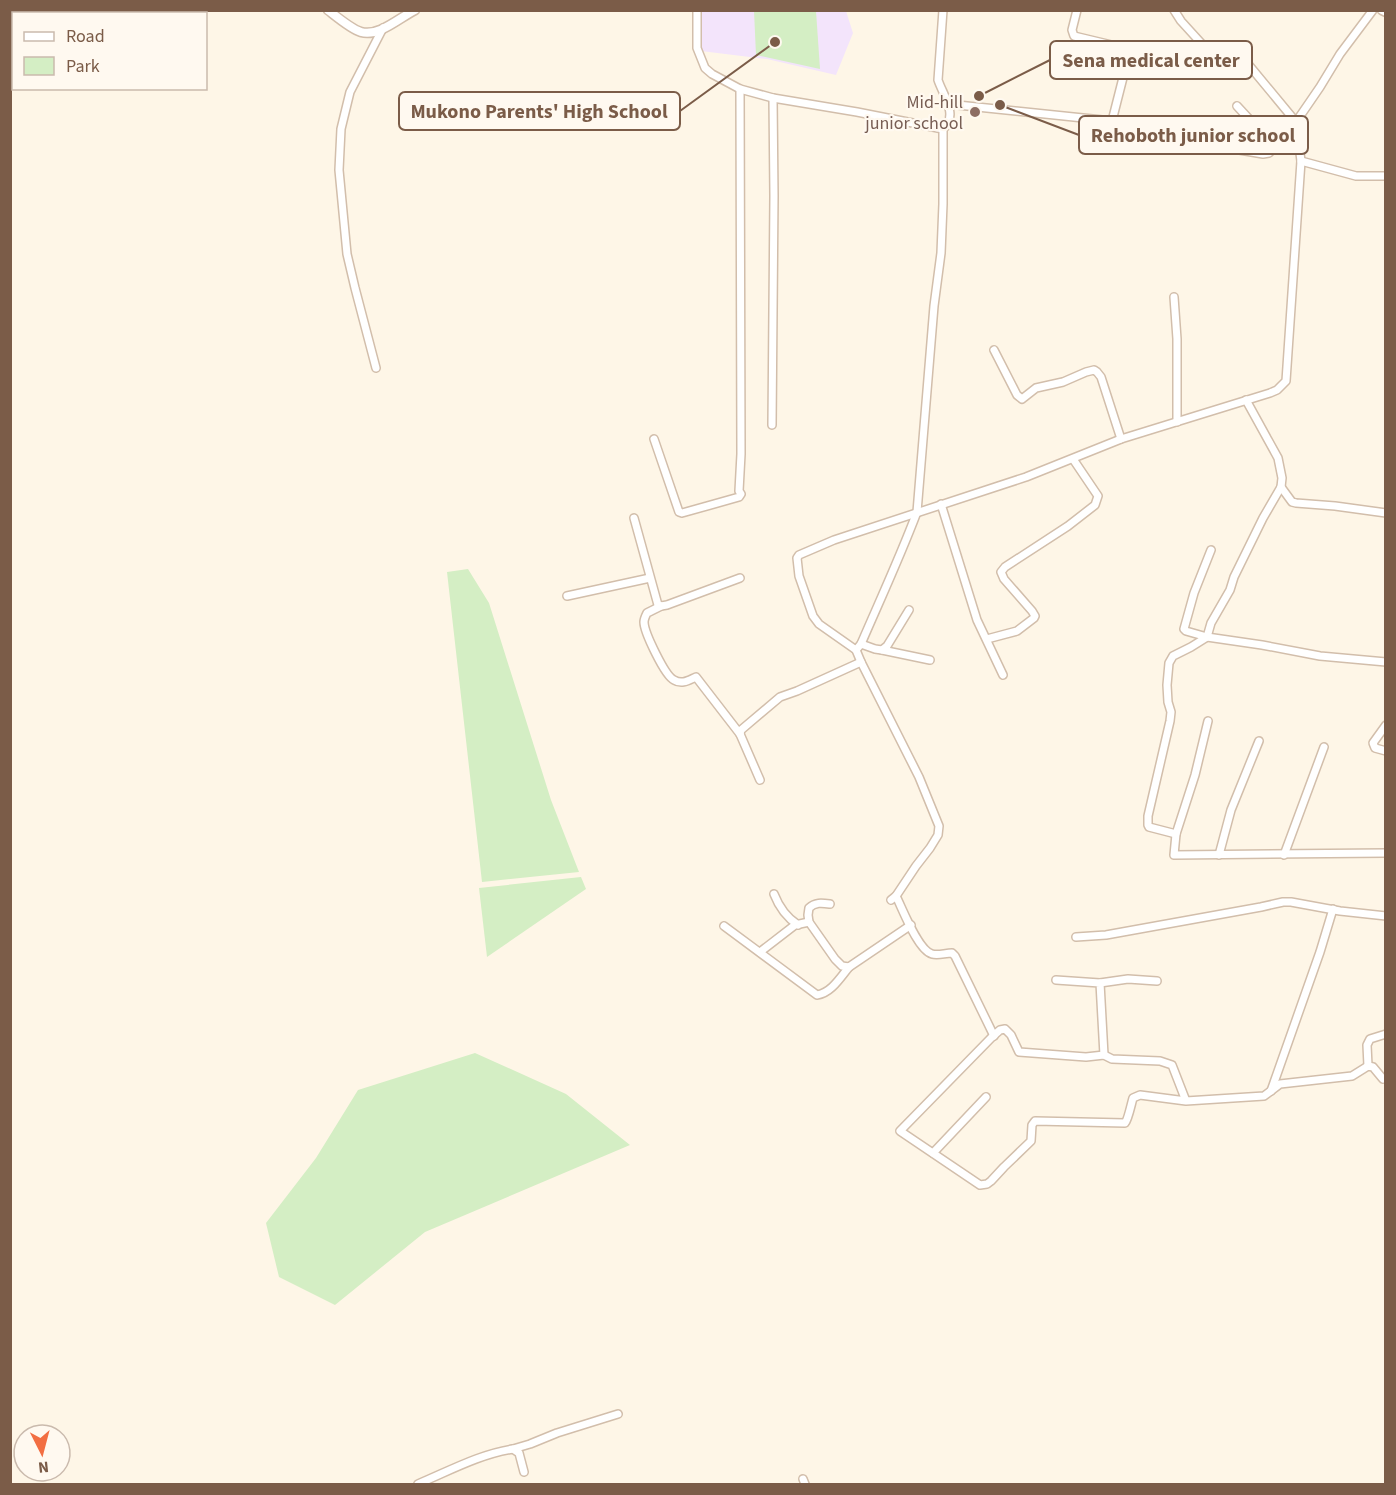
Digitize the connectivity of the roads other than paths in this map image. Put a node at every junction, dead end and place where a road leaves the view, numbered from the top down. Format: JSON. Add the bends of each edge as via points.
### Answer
{"nodes":[{"id":1,"x":328,"y":10,"type":"edge"},
{"id":2,"x":414,"y":10,"type":"edge"},
{"id":3,"x":697,"y":10,"type":"edge"},
{"id":4,"x":943,"y":10,"type":"edge"},
{"id":5,"x":1077,"y":10,"type":"edge"},
{"id":6,"x":1174,"y":10,"type":"edge"},
{"id":7,"x":1372,"y":10,"type":"edge"},
{"id":8,"x":383,"y":28,"type":"junction"},
{"id":9,"x":740,"y":89,"type":"junction"},
{"id":10,"x":773,"y":98,"type":"junction"},
{"id":11,"x":948,"y":104,"type":"junction"},
{"id":12,"x":1237,"y":106,"type":"dead end"},
{"id":13,"x":1112,"y":121,"type":"junction"},
{"id":14,"x":1296,"y":122,"type":"junction"},
{"id":15,"x":943,"y":129,"type":"junction"},
{"id":16,"x":1275,"y":147,"type":"junction"},
{"id":17,"x":1301,"y":161,"type":"junction"},
{"id":18,"x":1386,"y":176,"type":"edge"},
{"id":19,"x":1174,"y":297,"type":"dead end"},
{"id":20,"x":994,"y":351,"type":"dead end"},
{"id":21,"x":376,"y":368,"type":"dead end"},
{"id":22,"x":1246,"y":400,"type":"junction"},
{"id":23,"x":1177,"y":422,"type":"junction"},
{"id":24,"x":772,"y":425,"type":"dead end"},
{"id":25,"x":654,"y":439,"type":"dead end"},
{"id":26,"x":1121,"y":439,"type":"junction"},
{"id":27,"x":1073,"y":459,"type":"junction"},
{"id":28,"x":1281,"y":487,"type":"junction"},
{"id":29,"x":941,"y":504,"type":"junction"},
{"id":30,"x":916,"y":512,"type":"junction"},
{"id":31,"x":1386,"y":513,"type":"edge"},
{"id":32,"x":634,"y":518,"type":"dead end"},
{"id":33,"x":1211,"y":550,"type":"dead end"},
{"id":34,"x":650,"y":578,"type":"junction"},
{"id":35,"x":740,"y":578,"type":"dead end"},
{"id":36,"x":567,"y":596,"type":"dead end"},
{"id":37,"x":661,"y":606,"type":"junction"},
{"id":38,"x":909,"y":610,"type":"dead end"},
{"id":39,"x":1207,"y":637,"type":"junction"},
{"id":40,"x":987,"y":639,"type":"junction"},
{"id":41,"x":861,"y":644,"type":"junction"},
{"id":42,"x":856,"y":650,"type":"junction"},
{"id":43,"x":882,"y":650,"type":"junction"},
{"id":44,"x":930,"y":660,"type":"dead end"},
{"id":45,"x":861,"y":662,"type":"junction"},
{"id":46,"x":1386,"y":662,"type":"edge"},
{"id":47,"x":1003,"y":675,"type":"dead end"},
{"id":48,"x":1209,"y":722,"type":"dead end"},
{"id":49,"x":1386,"y":724,"type":"edge"},
{"id":50,"x":740,"y":734,"type":"junction"},
{"id":51,"x":1259,"y":741,"type":"dead end"},
{"id":52,"x":1324,"y":747,"type":"dead end"},
{"id":53,"x":1386,"y":751,"type":"edge"},
{"id":54,"x":760,"y":780,"type":"dead end"},
{"id":55,"x":1176,"y":834,"type":"junction"},
{"id":56,"x":1386,"y":854,"type":"edge"},
{"id":57,"x":1219,"y":855,"type":"junction"},
{"id":58,"x":1284,"y":855,"type":"junction"},
{"id":59,"x":774,"y":894,"type":"dead end"},
{"id":60,"x":830,"y":904,"type":"dead end"},
{"id":61,"x":1334,"y":909,"type":"junction"},
{"id":62,"x":1386,"y":916,"type":"edge"},
{"id":63,"x":809,"y":922,"type":"junction"},
{"id":64,"x":798,"y":925,"type":"junction"},
{"id":65,"x":910,"y":925,"type":"junction"},
{"id":66,"x":724,"y":926,"type":"dead end"},
{"id":67,"x":1076,"y":937,"type":"dead end"},
{"id":68,"x":760,"y":952,"type":"junction"},
{"id":69,"x":849,"y":967,"type":"junction"},
{"id":70,"x":1056,"y":980,"type":"dead end"},
{"id":71,"x":1157,"y":981,"type":"dead end"},
{"id":72,"x":1100,"y":983,"type":"junction"},
{"id":73,"x":1386,"y":1034,"type":"edge"},
{"id":74,"x":994,"y":1036,"type":"junction"},
{"id":75,"x":1104,"y":1055,"type":"junction"},
{"id":76,"x":1368,"y":1066,"type":"junction"},
{"id":77,"x":1383,"y":1079,"type":"dead end"},
{"id":78,"x":1271,"y":1091,"type":"junction"},
{"id":79,"x":986,"y":1097,"type":"dead end"},
{"id":80,"x":1185,"y":1101,"type":"junction"},
{"id":81,"x":933,"y":1153,"type":"junction"},
{"id":82,"x":618,"y":1414,"type":"dead end"},
{"id":83,"x":513,"y":1449,"type":"junction"},
{"id":84,"x":524,"y":1472,"type":"dead end"},
{"id":85,"x":418,"y":1485,"type":"edge"}],
"edges":[{"from":1,"to":8,"type":"street","via":[[358,31]]},
{"from":2,"to":8,"type":"street"},
{"from":3,"to":9,"type":"street","via":[[697,48],[705,68]]},
{"from":4,"to":11,"type":"street","via":[[938,80]]},
{"from":5,"to":13,"type":"street","via":[[1074,36],[1120,47],[1128,54]]},
{"from":6,"to":14,"type":"street","via":[[1222,66],[1238,56],[1243,58]]},
{"from":7,"to":14,"type":"street"},
{"from":8,"to":21,"type":"street","via":[[350,92],[341,129],[339,170],[347,254]]},
{"from":9,"to":10,"type":"street"},
{"from":9,"to":25,"type":"street","via":[[741,494],[679,512]]},
{"from":10,"to":15,"type":"street"},
{"from":10,"to":24,"type":"street"},
{"from":11,"to":13,"type":"street"},
{"from":11,"to":15,"type":"street","via":[[950,116]]},
{"from":12,"to":16,"type":"street"},
{"from":13,"to":16,"type":"street","via":[[1181,140],[1258,153],[1269,153]]},
{"from":14,"to":16,"type":"street"},
{"from":14,"to":17,"type":"street"},
{"from":15,"to":30,"type":"street","via":[[941,253]]},
{"from":17,"to":18,"type":"street","via":[[1356,176]]},
{"from":17,"to":22,"type":"street","via":[[1286,381],[1277,390]]},
{"from":19,"to":23,"type":"street"},
{"from":20,"to":26,"type":"street","via":[[1022,399],[1036,388],[1097,372]]},
{"from":22,"to":23,"type":"street"},
{"from":22,"to":28,"type":"street","via":[[1278,458]]},
{"from":23,"to":26,"type":"street"},
{"from":26,"to":27,"type":"street"},
{"from":27,"to":29,"type":"street"},
{"from":27,"to":40,"type":"street","via":[[1098,501],[1068,526],[1005,567],[1001,572],[1004,579],[1035,616],[1017,631]]},
{"from":28,"to":31,"type":"street","via":[[1296,503]]},
{"from":28,"to":39,"type":"street"},
{"from":29,"to":30,"type":"street"},
{"from":29,"to":40,"type":"street"},
{"from":30,"to":41,"type":"street"},
{"from":30,"to":42,"type":"street","via":[[834,540],[797,558],[813,616]]},
{"from":32,"to":34,"type":"street"},
{"from":33,"to":39,"type":"street","via":[[1184,629]]},
{"from":34,"to":36,"type":"street"},
{"from":34,"to":37,"type":"street"},
{"from":35,"to":37,"type":"street"},
{"from":37,"to":50,"type":"street","via":[[647,613],[644,621],[666,674],[683,682],[696,677]]},
{"from":38,"to":43,"type":"street"},
{"from":39,"to":46,"type":"street","via":[[1320,656]]},
{"from":39,"to":55,"type":"street","via":[[1173,656],[1168,663],[1170,721],[1148,825]]},
{"from":40,"to":47,"type":"street"},
{"from":41,"to":42,"type":"street"},
{"from":41,"to":43,"type":"street"},
{"from":42,"to":45,"type":"street"},
{"from":43,"to":44,"type":"street"},
{"from":45,"to":50,"type":"street","via":[[780,697]]},
{"from":45,"to":65,"type":"street","via":[[939,826],[930,848],[893,898]]},
{"from":48,"to":55,"type":"street"},
{"from":49,"to":53,"type":"street","via":[[1373,743],[1375,748]]},
{"from":50,"to":54,"type":"street"},
{"from":51,"to":57,"type":"street","via":[[1231,810]]},
{"from":52,"to":58,"type":"street"},
{"from":55,"to":57,"type":"street","via":[[1174,855]]},
{"from":56,"to":58,"type":"street"},
{"from":57,"to":58,"type":"street"},
{"from":59,"to":64,"type":"street","via":[[784,913]]},
{"from":60,"to":63,"type":"street","via":[[808,908]]},
{"from":61,"to":62,"type":"street"},
{"from":61,"to":67,"type":"street","via":[[1283,902],[1106,935]]},
{"from":61,"to":78,"type":"street"},
{"from":63,"to":64,"type":"street"},
{"from":63,"to":69,"type":"street","via":[[835,959]]},
{"from":64,"to":68,"type":"street"},
{"from":65,"to":69,"type":"street"},
{"from":65,"to":74,"type":"street","via":[[925,950],[955,956]]},
{"from":66,"to":68,"type":"street"},
{"from":68,"to":69,"type":"street","via":[[817,995],[830,988]]},
{"from":70,"to":72,"type":"street"},
{"from":71,"to":72,"type":"street","via":[[1128,979]]},
{"from":72,"to":75,"type":"street"},
{"from":73,"to":76,"type":"street","via":[[1370,1039]]},
{"from":74,"to":75,"type":"street","via":[[1005,1029],[1019,1052]]},
{"from":74,"to":81,"type":"street","via":[[900,1131]]},
{"from":75,"to":80,"type":"street","via":[[1172,1065]]},
{"from":76,"to":77,"type":"street"},
{"from":76,"to":78,"type":"street","via":[[1352,1076],[1288,1082]]},
{"from":78,"to":80,"type":"street","via":[[1264,1096]]},
{"from":79,"to":81,"type":"street"},
{"from":80,"to":81,"type":"street","via":[[1140,1095],[1134,1098],[1125,1123],[1035,1121],[1031,1141],[987,1184],[980,1185]]},
{"from":82,"to":83,"type":"street"},
{"from":83,"to":84,"type":"street","via":[[519,1453]]},
{"from":83,"to":85,"type":"street"}]}
